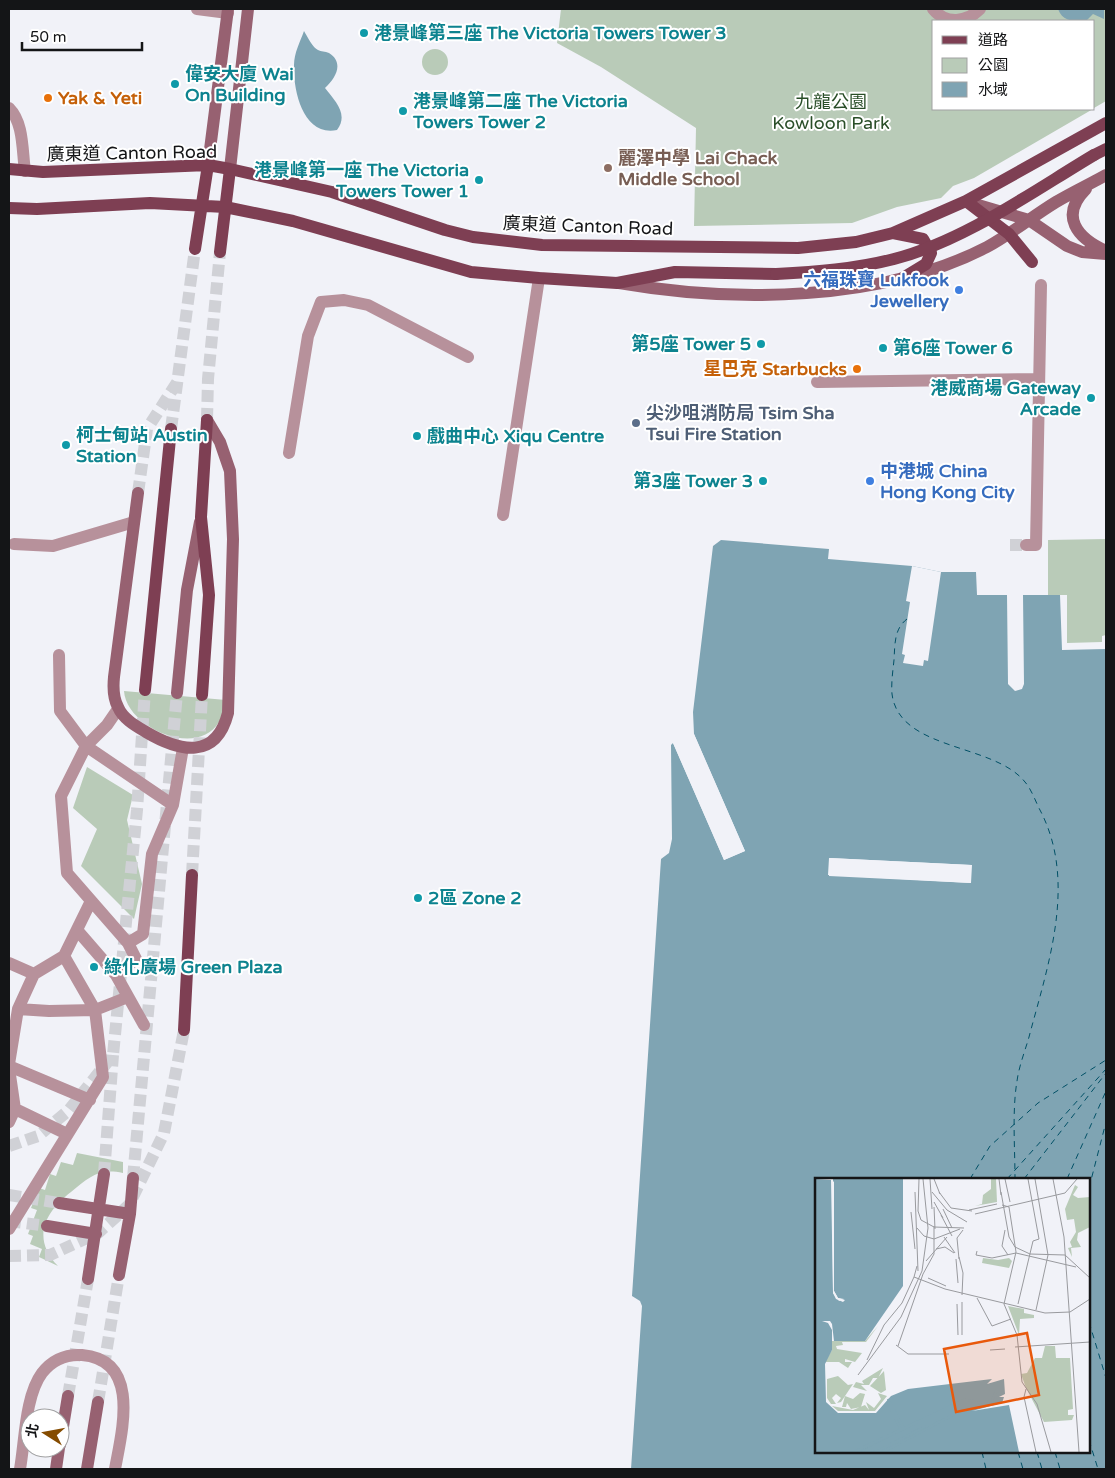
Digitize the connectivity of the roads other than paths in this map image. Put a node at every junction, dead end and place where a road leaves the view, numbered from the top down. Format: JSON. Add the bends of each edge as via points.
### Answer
{"nodes":[{"id":1,"x":197,"y":9,"type":"edge"},
{"id":2,"x":248,"y":9,"type":"edge"},
{"id":3,"x":933,"y":9,"type":"edge"},
{"id":4,"x":980,"y":9,"type":"edge"},
{"id":5,"x":228,"y":11,"type":"edge"},
{"id":6,"x":9,"y":108,"type":"edge"},
{"id":7,"x":1106,"y":123,"type":"edge"},
{"id":8,"x":1106,"y":148,"type":"edge"},
{"id":9,"x":208,"y":166,"type":"junction"},
{"id":10,"x":230,"y":168,"type":"junction"},
{"id":11,"x":9,"y":170,"type":"edge"},
{"id":12,"x":25,"y":171,"type":"junction"},
{"id":13,"x":1106,"y":174,"type":"edge"},
{"id":14,"x":1093,"y":182,"type":"junction"},
{"id":15,"x":966,"y":201,"type":"junction"},
{"id":16,"x":202,"y":205,"type":"junction"},
{"id":17,"x":225,"y":207,"type":"junction"},
{"id":18,"x":9,"y":208,"type":"edge"},
{"id":19,"x":1029,"y":220,"type":"junction"},
{"id":20,"x":893,"y":233,"type":"junction"},
{"id":21,"x":1009,"y":234,"type":"junction"},
{"id":22,"x":195,"y":249,"type":"tunnel mouth"},
{"id":23,"x":220,"y":252,"type":"tunnel mouth"},
{"id":24,"x":1106,"y":253,"type":"edge"},
{"id":25,"x":1032,"y":262,"type":"dead end"},
{"id":26,"x":539,"y":278,"type":"junction"},
{"id":27,"x":903,"y":278,"type":"junction"},
{"id":28,"x":617,"y":283,"type":"junction"},
{"id":29,"x":1040,"y":285,"type":"dead end"},
{"id":30,"x":468,"y":357,"type":"dead end"},
{"id":31,"x":1039,"y":380,"type":"junction"},
{"id":32,"x":817,"y":382,"type":"dead end"},
{"id":33,"x":171,"y":429,"type":"tunnel mouth"},
{"id":34,"x":289,"y":453,"type":"dead end"},
{"id":35,"x":138,"y":493,"type":"tunnel mouth"},
{"id":36,"x":503,"y":515,"type":"dead end"},
{"id":37,"x":201,"y":517,"type":"junction"},
{"id":38,"x":134,"y":522,"type":"junction"},
{"id":39,"x":14,"y":544,"type":"dead end"},
{"id":40,"x":1026,"y":545,"type":"dead end"},
{"id":41,"x":59,"y":655,"type":"dead end"},
{"id":42,"x":145,"y":690,"type":"tunnel mouth"},
{"id":43,"x":177,"y":693,"type":"tunnel mouth"},
{"id":44,"x":202,"y":694,"type":"tunnel mouth"},
{"id":45,"x":118,"y":708,"type":"junction"},
{"id":46,"x":86,"y":746,"type":"junction"},
{"id":47,"x":183,"y":748,"type":"junction"},
{"id":48,"x":173,"y":805,"type":"junction"},
{"id":49,"x":192,"y":875,"type":"tunnel mouth"},
{"id":50,"x":91,"y":901,"type":"junction"},
{"id":51,"x":77,"y":930,"type":"junction"},
{"id":52,"x":128,"y":943,"type":"junction"},
{"id":53,"x":64,"y":956,"type":"junction"},
{"id":54,"x":9,"y":963,"type":"edge"},
{"id":55,"x":34,"y":974,"type":"junction"},
{"id":56,"x":116,"y":975,"type":"junction"},
{"id":57,"x":128,"y":997,"type":"junction"},
{"id":58,"x":18,"y":1009,"type":"junction"},
{"id":59,"x":95,"y":1010,"type":"junction"},
{"id":60,"x":144,"y":1025,"type":"dead end"},
{"id":61,"x":184,"y":1030,"type":"tunnel mouth"},
{"id":62,"x":10,"y":1037,"type":"edge"},
{"id":63,"x":9,"y":1066,"type":"edge"},
{"id":64,"x":90,"y":1100,"type":"junction"},
{"id":65,"x":12,"y":1107,"type":"edge"},
{"id":66,"x":9,"y":1122,"type":"edge"},
{"id":67,"x":67,"y":1134,"type":"junction"},
{"id":68,"x":104,"y":1174,"type":"tunnel mouth"},
{"id":69,"x":133,"y":1178,"type":"tunnel mouth"},
{"id":70,"x":59,"y":1203,"type":"tunnel mouth"},
{"id":71,"x":100,"y":1210,"type":"junction"},
{"id":72,"x":130,"y":1214,"type":"junction"},
{"id":73,"x":47,"y":1226,"type":"tunnel mouth"},
{"id":74,"x":9,"y":1229,"type":"edge"},
{"id":75,"x":96,"y":1234,"type":"junction"},
{"id":76,"x":119,"y":1275,"type":"tunnel mouth"},
{"id":77,"x":88,"y":1278,"type":"tunnel mouth"},
{"id":78,"x":68,"y":1396,"type":"tunnel mouth"},
{"id":79,"x":98,"y":1402,"type":"tunnel mouth"},
{"id":80,"x":66,"y":1408,"type":"edge"},
{"id":81,"x":20,"y":1469,"type":"edge"},
{"id":82,"x":87,"y":1469,"type":"edge"},
{"id":83,"x":115,"y":1469,"type":"edge"}],
"edges":[{"from":1,"to":5,"type":"street"},
{"from":2,"to":10,"type":"main road"},
{"from":3,"to":4,"type":"street","via":[[954,20],[973,16]]},
{"from":5,"to":9,"type":"main road"},
{"from":6,"to":12,"type":"street","name":"廣東道 Canton Road","via":[[20,128]]},
{"from":7,"to":15,"type":"main road","name":"廣東道 Canton Road"},
{"from":8,"to":28,"type":"main road","bridge":true,"via":[[991,216],[919,251],[894,259],[852,267],[776,274],[675,272]]},
{"from":9,"to":10,"type":"main road","name":"廣東道 Canton Road"},
{"from":9,"to":12,"type":"main road","name":"廣東道 Canton Road"},
{"from":9,"to":16,"type":"main road"},
{"from":10,"to":17,"type":"main road"},
{"from":10,"to":20,"type":"main road","name":"廣東道 Canton Road","via":[[332,192],[445,230],[505,242],[798,248],[856,242]]},
{"from":11,"to":12,"type":"main road","name":"廣東道 Canton Road"},
{"from":13,"to":14,"type":"main road"},
{"from":14,"to":19,"type":"main road"},
{"from":14,"to":24,"type":"main road","via":[[1075,202],[1073,223],[1083,236]]},
{"from":15,"to":19,"type":"main road"},
{"from":15,"to":20,"type":"main road","name":"廣東道 Canton Road"},
{"from":15,"to":21,"type":"main road"},
{"from":16,"to":17,"type":"main road"},
{"from":16,"to":18,"type":"main road","via":[[150,203]]},
{"from":16,"to":22,"type":"main road"},
{"from":17,"to":23,"type":"main road"},
{"from":17,"to":26,"type":"main road","via":[[293,221],[471,272]]},
{"from":19,"to":21,"type":"main road"},
{"from":19,"to":24,"type":"main road","via":[[1067,246],[1082,252]]},
{"from":20,"to":27,"type":"main road","via":[[923,239],[930,252],[926,264]]},
{"from":21,"to":25,"type":"main road"},
{"from":21,"to":27,"type":"main road","via":[[986,248]]},
{"from":26,"to":28,"type":"main road"},
{"from":26,"to":36,"type":"street"},
{"from":27,"to":28,"type":"main road","via":[[854,288],[786,294],[669,292]]},
{"from":29,"to":31,"type":"street"},
{"from":30,"to":34,"type":"street","via":[[368,305],[344,300],[321,302],[308,336]]},
{"from":31,"to":32,"type":"street"},
{"from":31,"to":40,"type":"street","via":[[1036,545]]},
{"from":33,"to":42,"type":"main road"},
{"from":35,"to":38,"type":"main road"},
{"from":37,"to":43,"type":"main road","via":[[187,590]]},
{"from":37,"to":44,"type":"main road","via":[[209,595]]},
{"from":37,"to":47,"type":"main road","via":[[207,420],[220,442],[230,471],[229,702],[220,735],[206,745]]},
{"from":38,"to":39,"type":"street","via":[[54,546]]},
{"from":38,"to":45,"type":"main road","via":[[113,688]]},
{"from":41,"to":46,"type":"street","via":[[60,711]]},
{"from":45,"to":46,"type":"street","via":[[107,725]]},
{"from":45,"to":47,"type":"main road","via":[[135,725],[166,743]]},
{"from":46,"to":48,"type":"street"},
{"from":46,"to":50,"type":"street","via":[[62,796],[67,873]]},
{"from":47,"to":48,"type":"street"},
{"from":48,"to":52,"type":"street","via":[[152,854],[143,934]]},
{"from":49,"to":61,"type":"main road"},
{"from":50,"to":51,"type":"street"},
{"from":50,"to":52,"type":"street"},
{"from":51,"to":53,"type":"street"},
{"from":51,"to":56,"type":"street"},
{"from":52,"to":56,"type":"street","via":[[136,959]]},
{"from":53,"to":55,"type":"street"},
{"from":53,"to":59,"type":"street"},
{"from":54,"to":55,"type":"street"},
{"from":55,"to":58,"type":"street"},
{"from":56,"to":57,"type":"street"},
{"from":57,"to":59,"type":"street"},
{"from":57,"to":60,"type":"street"},
{"from":58,"to":59,"type":"street"},
{"from":58,"to":62,"type":"street"},
{"from":59,"to":64,"type":"street","via":[[104,1077]]},
{"from":62,"to":63,"type":"street"},
{"from":63,"to":64,"type":"street"},
{"from":63,"to":65,"type":"street"},
{"from":64,"to":67,"type":"street"},
{"from":65,"to":66,"type":"street"},
{"from":65,"to":67,"type":"street"},
{"from":67,"to":74,"type":"street"},
{"from":68,"to":71,"type":"main road"},
{"from":69,"to":72,"type":"main road"},
{"from":70,"to":71,"type":"main road"},
{"from":71,"to":72,"type":"main road"},
{"from":71,"to":75,"type":"main road"},
{"from":72,"to":76,"type":"main road"},
{"from":73,"to":75,"type":"main road"},
{"from":75,"to":77,"type":"main road"},
{"from":78,"to":80,"type":"main road"},
{"from":79,"to":82,"type":"main road"},
{"from":81,"to":83,"type":"street","via":[[35,1386],[52,1363],[75,1354],[103,1362],[121,1383],[124,1406]]}]}
